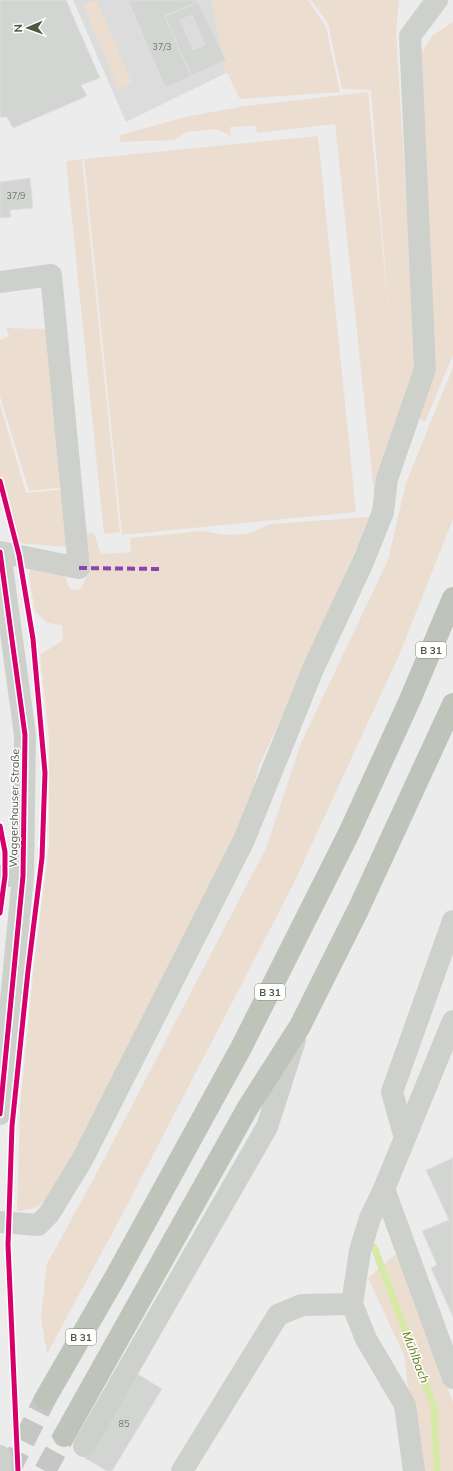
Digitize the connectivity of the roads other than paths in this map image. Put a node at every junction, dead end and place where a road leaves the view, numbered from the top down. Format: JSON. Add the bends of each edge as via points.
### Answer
{"nodes":[{"id":1,"x":437,"y":0,"type":"edge"},
{"id":2,"x":0,"y":282,"type":"edge"},
{"id":3,"x":0,"y":552,"type":"edge"},
{"id":4,"x":453,"y":598,"type":"edge"},
{"id":5,"x":453,"y":704,"type":"edge"},
{"id":6,"x":0,"y":876,"type":"edge"},
{"id":7,"x":23,"y":876,"type":"junction"},
{"id":8,"x":453,"y":920,"type":"edge"},
{"id":9,"x":453,"y":1021,"type":"edge"},
{"id":10,"x":300,"y":1026,"type":"junction"},
{"id":11,"x":0,"y":1114,"type":"edge"},
{"id":12,"x":405,"y":1138,"type":"junction"},
{"id":13,"x":384,"y":1189,"type":"junction"},
{"id":14,"x":0,"y":1222,"type":"edge"},
{"id":15,"x":352,"y":1304,"type":"junction"},
{"id":16,"x":453,"y":1378,"type":"edge"},
{"id":17,"x":45,"y":1399,"type":"tunnel mouth"},
{"id":18,"x":64,"y":1436,"type":"tunnel mouth"},
{"id":19,"x":84,"y":1446,"type":"tunnel mouth"},
{"id":20,"x":0,"y":1456,"type":"edge"},
{"id":21,"x":1,"y":1471,"type":"edge"},
{"id":22,"x":182,"y":1471,"type":"edge"},
{"id":23,"x":414,"y":1471,"type":"edge"}],
"edges":[{"from":1,"to":14,"type":"street","via":[[410,36],[426,369],[387,479],[383,512],[363,562],[313,669],[244,840],[82,1160],[49,1214],[38,1225]]},
{"from":2,"to":3,"type":"street","via":[[51,275],[79,568]]},
{"from":3,"to":7,"type":"street","name":"Waggershauser Straße","via":[[25,735]]},
{"from":4,"to":17,"type":"highway","number":"B 31","via":[[349,833],[250,1032],[133,1247]]},
{"from":5,"to":10,"type":"highway","number":"B 31","via":[[358,910]]},
{"from":6,"to":7,"type":"street"},
{"from":7,"to":11,"type":"street","name":"Waggershauser Straße"},
{"from":8,"to":12,"type":"street","via":[[392,1092]]},
{"from":9,"to":12,"type":"street"},
{"from":10,"to":18,"type":"highway","number":"B 31","via":[[247,1109]]},
{"from":10,"to":19,"type":"street","via":[[267,1127]]},
{"from":12,"to":13,"type":"street"},
{"from":13,"to":15,"type":"street","via":[[370,1218],[360,1250]]},
{"from":13,"to":16,"type":"street"},
{"from":15,"to":22,"type":"street","via":[[302,1304],[278,1315]]},
{"from":15,"to":23,"type":"street","via":[[366,1339],[405,1405]]},
{"from":20,"to":21,"type":"street"}]}
